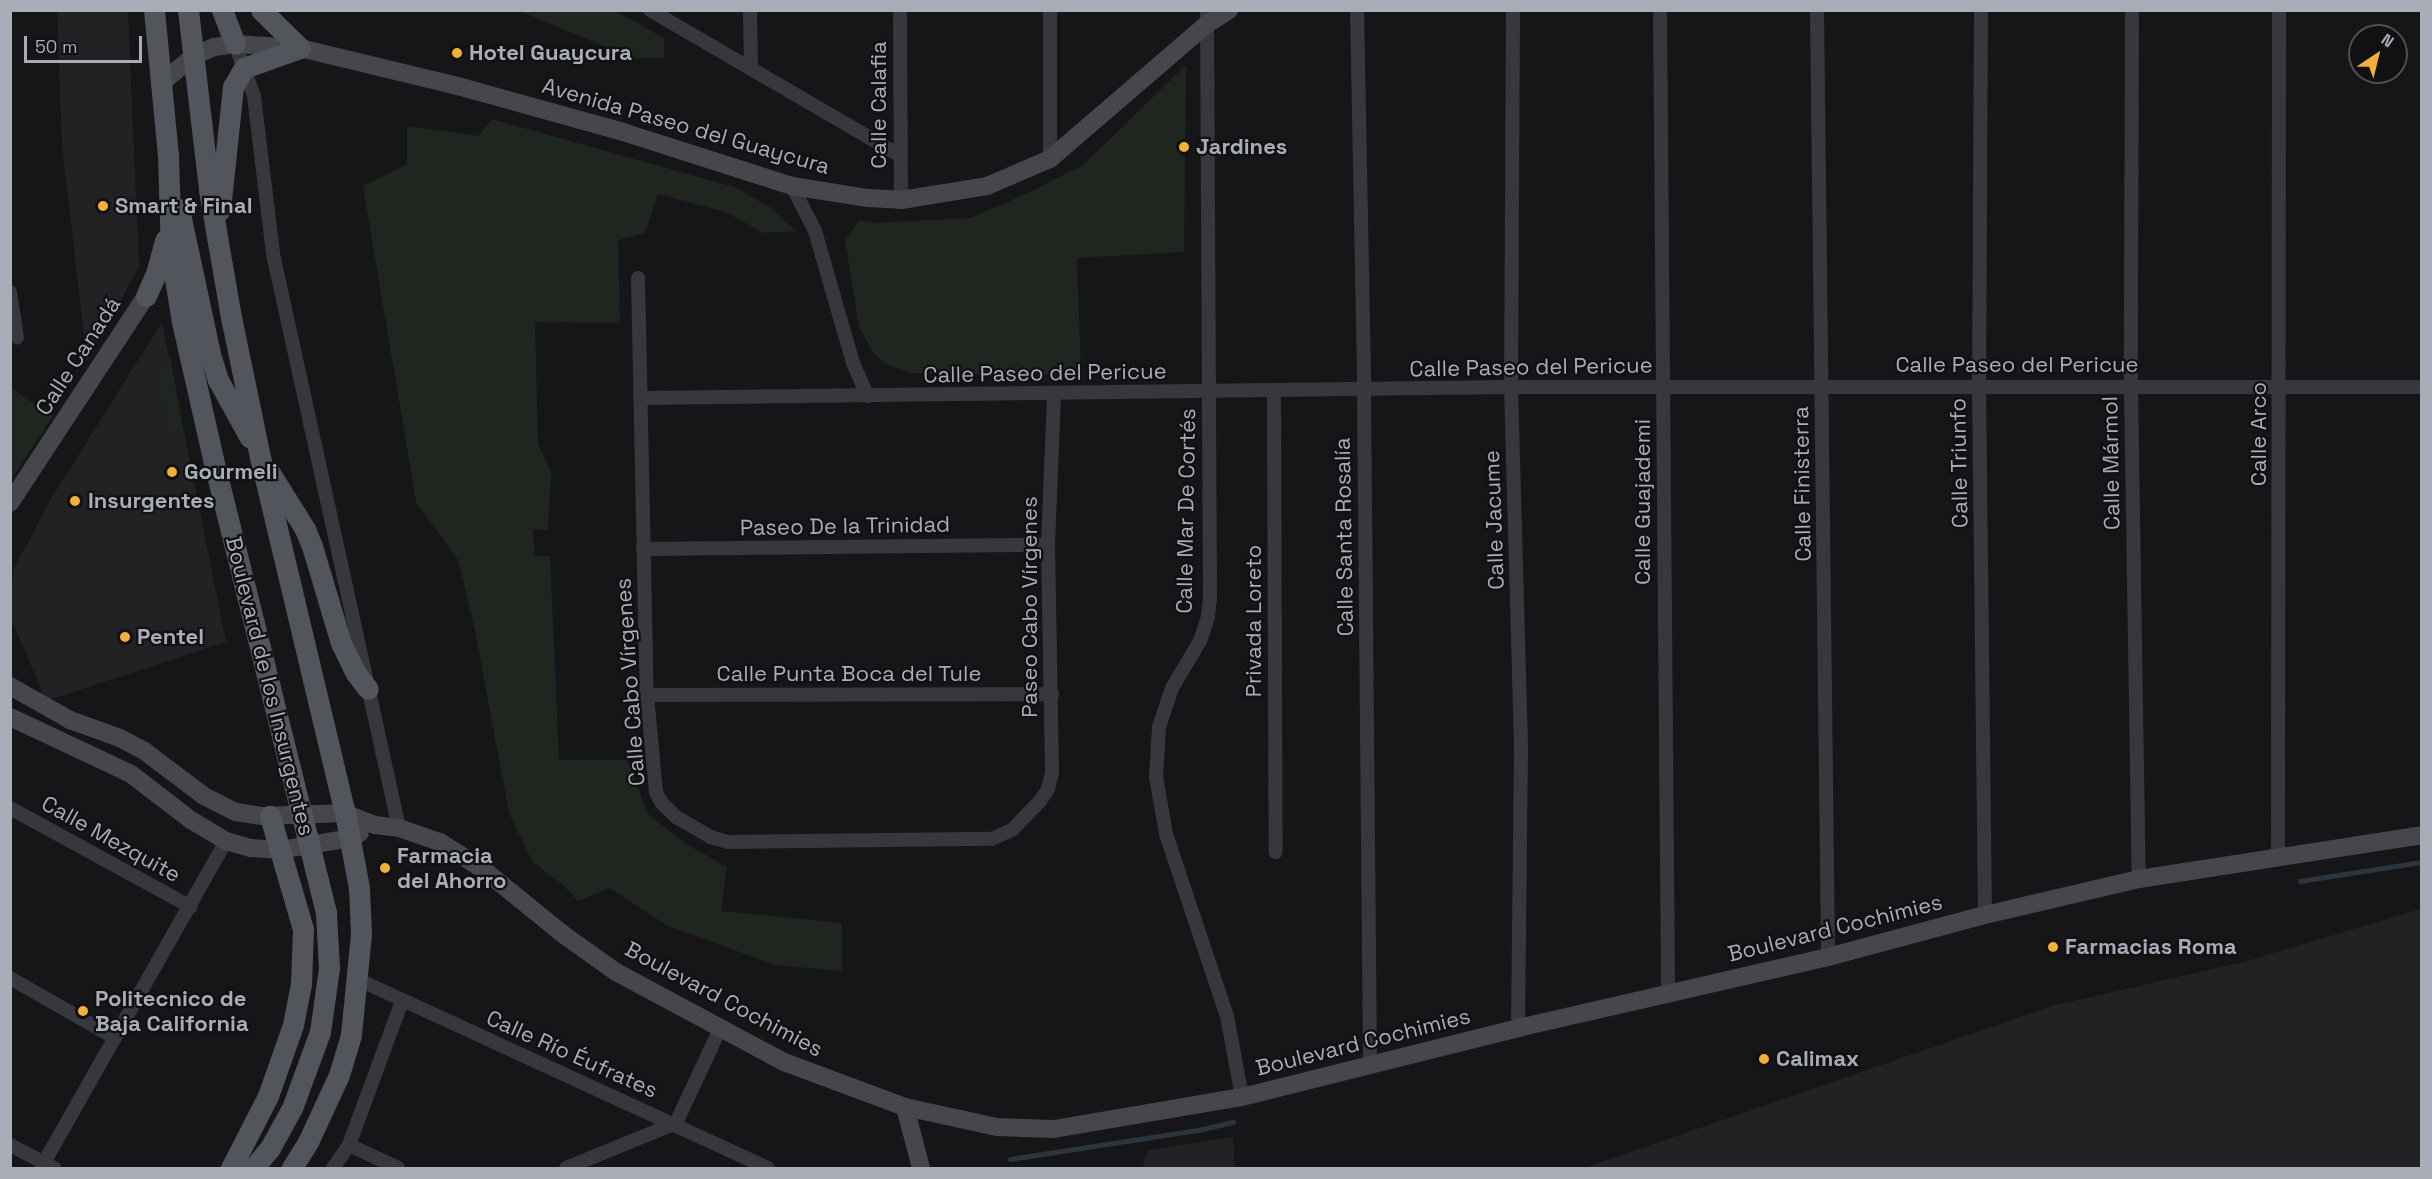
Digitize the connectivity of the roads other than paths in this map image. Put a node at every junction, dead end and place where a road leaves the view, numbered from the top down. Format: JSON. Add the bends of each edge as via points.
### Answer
{"nodes":[{"id":1,"x":154,"y":10,"type":"edge"},
{"id":2,"x":188,"y":10,"type":"edge"},
{"id":3,"x":222,"y":10,"type":"edge"},
{"id":4,"x":261,"y":10,"type":"edge"},
{"id":5,"x":650,"y":10,"type":"edge"},
{"id":6,"x":750,"y":10,"type":"edge"},
{"id":7,"x":900,"y":10,"type":"edge"},
{"id":8,"x":1050,"y":10,"type":"edge"},
{"id":9,"x":1229,"y":10,"type":"edge"},
{"id":10,"x":1357,"y":10,"type":"edge"},
{"id":11,"x":1513,"y":10,"type":"edge"},
{"id":12,"x":1660,"y":10,"type":"edge"},
{"id":13,"x":1817,"y":10,"type":"edge"},
{"id":14,"x":1981,"y":10,"type":"edge"},
{"id":15,"x":2132,"y":10,"type":"edge"},
{"id":16,"x":2279,"y":10,"type":"edge"},
{"id":17,"x":1207,"y":17,"type":"edge"},
{"id":18,"x":235,"y":44,"type":"junction"},
{"id":19,"x":300,"y":48,"type":"junction"},
{"id":20,"x":194,"y":56,"type":"junction"},
{"id":21,"x":244,"y":68,"type":"junction"},
{"id":22,"x":751,"y":69,"type":"junction"},
{"id":23,"x":160,"y":84,"type":"junction"},
{"id":24,"x":168,"y":155,"type":"junction"},
{"id":25,"x":901,"y":156,"type":"junction"},
{"id":26,"x":1050,"y":159,"type":"junction"},
{"id":27,"x":792,"y":186,"type":"junction"},
{"id":28,"x":901,"y":200,"type":"junction"},
{"id":29,"x":170,"y":222,"type":"junction"},
{"id":30,"x":217,"y":243,"type":"junction"},
{"id":31,"x":638,"y":278,"type":"dead end"},
{"id":32,"x":10,"y":292,"type":"edge"},
{"id":33,"x":146,"y":296,"type":"joint"},
{"id":34,"x":17,"y":337,"type":"dead end"},
{"id":35,"x":1664,"y":386,"type":"junction"},
{"id":36,"x":1821,"y":386,"type":"junction"},
{"id":37,"x":1979,"y":386,"type":"junction"},
{"id":38,"x":1511,"y":387,"type":"junction"},
{"id":39,"x":2131,"y":387,"type":"junction"},
{"id":40,"x":2280,"y":387,"type":"junction"},
{"id":41,"x":2421,"y":387,"type":"edge"},
{"id":42,"x":1274,"y":390,"type":"junction"},
{"id":43,"x":1364,"y":390,"type":"junction"},
{"id":44,"x":1209,"y":391,"type":"junction"},
{"id":45,"x":1054,"y":395,"type":"junction"},
{"id":46,"x":868,"y":396,"type":"junction"},
{"id":47,"x":640,"y":398,"type":"junction"},
{"id":48,"x":260,"y":457,"type":"junction"},
{"id":49,"x":10,"y":503,"type":"edge"},
{"id":50,"x":1048,"y":545,"type":"junction"},
{"id":51,"x":642,"y":549,"type":"junction"},
{"id":52,"x":10,"y":686,"type":"edge"},
{"id":53,"x":368,"y":689,"type":"junction"},
{"id":54,"x":1052,"y":694,"type":"junction"},
{"id":55,"x":647,"y":695,"type":"junction"},
{"id":56,"x":10,"y":717,"type":"edge"},
{"id":57,"x":10,"y":808,"type":"edge"},
{"id":58,"x":345,"y":813,"type":"junction"},
{"id":59,"x":1030,"y":813,"type":"joint"},
{"id":60,"x":302,"y":814,"type":"junction"},
{"id":61,"x":270,"y":816,"type":"junction"},
{"id":62,"x":375,"y":825,"type":"junction"},
{"id":63,"x":399,"y":828,"type":"junction"},
{"id":64,"x":2421,"y":835,"type":"edge"},
{"id":65,"x":350,"y":838,"type":"junction"},
{"id":66,"x":226,"y":841,"type":"junction"},
{"id":67,"x":311,"y":846,"type":"junction"},
{"id":68,"x":280,"y":850,"type":"junction"},
{"id":69,"x":1276,"y":852,"type":"dead end"},
{"id":70,"x":2278,"y":857,"type":"junction"},
{"id":71,"x":2139,"y":879,"type":"junction"},
{"id":72,"x":191,"y":907,"type":"junction"},
{"id":73,"x":1985,"y":915,"type":"junction"},
{"id":74,"x":1828,"y":957,"type":"junction"},
{"id":75,"x":10,"y":978,"type":"edge"},
{"id":76,"x":357,"y":979,"type":"junction"},
{"id":77,"x":1668,"y":993,"type":"junction"},
{"id":78,"x":402,"y":1001,"type":"junction"},
{"id":79,"x":1518,"y":1028,"type":"junction"},
{"id":80,"x":720,"y":1029,"type":"junction"},
{"id":81,"x":115,"y":1038,"type":"junction"},
{"id":82,"x":1370,"y":1064,"type":"junction"},
{"id":83,"x":1242,"y":1097,"type":"junction"},
{"id":84,"x":904,"y":1107,"type":"junction"},
{"id":85,"x":676,"y":1123,"type":"junction"},
{"id":86,"x":10,"y":1145,"type":"edge"},
{"id":87,"x":349,"y":1145,"type":"junction"},
{"id":88,"x":46,"y":1167,"type":"edge"},
{"id":89,"x":231,"y":1168,"type":"edge"},
{"id":90,"x":253,"y":1168,"type":"edge"},
{"id":91,"x":292,"y":1168,"type":"edge"},
{"id":92,"x":333,"y":1168,"type":"edge"},
{"id":93,"x":398,"y":1168,"type":"edge"},
{"id":94,"x":566,"y":1168,"type":"edge"},
{"id":95,"x":768,"y":1168,"type":"edge"},
{"id":96,"x":921,"y":1168,"type":"edge"}],
"edges":[{"from":1,"to":23,"type":"main road","name":"Boulevard de los Insurgentes"},
{"from":2,"to":20,"type":"main road","name":"Boulevard de los Insurgentes"},
{"from":3,"to":18,"type":"main road"},
{"from":4,"to":19,"type":"main road"},
{"from":5,"to":22,"type":"street"},
{"from":6,"to":22,"type":"street"},
{"from":7,"to":25,"type":"street","name":"Calle Calafia"},
{"from":8,"to":26,"type":"street"},
{"from":9,"to":17,"type":"main road","name":"Avenida Paseo del Guaycura"},
{"from":10,"to":43,"type":"street","name":"Calle Santa Rosalía"},
{"from":11,"to":38,"type":"street","name":"Calle Jacume"},
{"from":12,"to":35,"type":"street","name":"Calle Guajademi"},
{"from":13,"to":36,"type":"street","name":"Calle Finisterra"},
{"from":14,"to":37,"type":"street","name":"Calle Triunfo"},
{"from":15,"to":39,"type":"street","name":"Calle Mármol"},
{"from":16,"to":40,"type":"street","name":"Calle Arco"},
{"from":17,"to":26,"type":"main road","name":"Avenida Paseo del Guaycura"},
{"from":17,"to":44,"type":"street","name":"Calle Mar De Cortés"},
{"from":18,"to":19,"type":"main road","name":"Avenida Paseo del Guaycura"},
{"from":18,"to":20,"type":"main road","name":"Avenida Paseo del Guaycura","via":[[214,47]]},
{"from":18,"to":21,"type":"street"},
{"from":19,"to":21,"type":"main road"},
{"from":19,"to":27,"type":"main road","name":"Avenida Paseo del Guaycura","via":[[623,132]]},
{"from":20,"to":23,"type":"main road","name":"Avenida Paseo del Guaycura"},
{"from":20,"to":30,"type":"main road","name":"Boulevard de los Insurgentes"},
{"from":21,"to":30,"type":"main road","via":[[230,97]]},
{"from":21,"to":53,"type":"street","via":[[254,96],[273,254]]},
{"from":22,"to":25,"type":"street"},
{"from":23,"to":24,"type":"main road","name":"Boulevard de los Insurgentes"},
{"from":24,"to":29,"type":"main road","name":"Boulevard de los Insurgentes"},
{"from":24,"to":48,"type":"main road","via":[[210,354],[218,380]]},
{"from":25,"to":28,"type":"street","name":"Calle Calafia"},
{"from":26,"to":28,"type":"main road","name":"Avenida Paseo del Guaycura","via":[[987,186]]},
{"from":27,"to":28,"type":"main road","name":"Avenida Paseo del Guaycura"},
{"from":27,"to":46,"type":"street","via":[[815,231],[853,363]]},
{"from":29,"to":33,"type":"main road"},
{"from":29,"to":60,"type":"main road","name":"Boulevard de los Insurgentes","via":[[182,322]]},
{"from":30,"to":48,"type":"main road","name":"Boulevard de los Insurgentes"},
{"from":31,"to":47,"type":"street","name":"Calle Cabo Vírgenes"},
{"from":32,"to":34,"type":"street"},
{"from":33,"to":49,"type":"main road","name":"Calle Canadá"},
{"from":35,"to":36,"type":"street","name":"Calle Paseo del Pericue"},
{"from":35,"to":38,"type":"street","name":"Calle Paseo del Pericue"},
{"from":35,"to":77,"type":"street","name":"Calle Guajademi"},
{"from":36,"to":37,"type":"street","name":"Calle Paseo del Pericue"},
{"from":36,"to":74,"type":"street","name":"Calle Finisterra"},
{"from":37,"to":39,"type":"street","name":"Calle Paseo del Pericue"},
{"from":37,"to":73,"type":"street","name":"Calle Triunfo"},
{"from":38,"to":43,"type":"street","name":"Calle Paseo del Pericue"},
{"from":38,"to":79,"type":"street","name":"Calle Jacume","via":[[1521,745]]},
{"from":39,"to":40,"type":"street","name":"Calle Paseo del Pericue"},
{"from":39,"to":71,"type":"street","name":"Calle Mármol"},
{"from":40,"to":41,"type":"street","name":"Calle Paseo del Pericue"},
{"from":40,"to":70,"type":"street","name":"Calle Arco"},
{"from":42,"to":43,"type":"street","name":"Calle Paseo del Pericue"},
{"from":42,"to":44,"type":"street","name":"Calle Paseo del Pericue"},
{"from":42,"to":69,"type":"street","name":"Privada Loreto"},
{"from":43,"to":82,"type":"street","name":"Calle Santa Rosalía"},
{"from":44,"to":45,"type":"street","name":"Calle Paseo del Pericue"},
{"from":44,"to":83,"type":"street","name":"Calle Mar De Cortés","via":[[1208,617],[1193,656],[1172,688],[1159,727],[1156,777],[1166,834],[1227,1016]]},
{"from":45,"to":46,"type":"street","name":"Calle Paseo del Pericue"},
{"from":45,"to":50,"type":"street","name":"Paseo Cabo Vírgenes"},
{"from":46,"to":47,"type":"street","name":"Calle Paseo del Pericue"},
{"from":47,"to":51,"type":"street","name":"Calle Cabo Vírgenes"},
{"from":48,"to":53,"type":"main road","via":[[312,546],[341,643]]},
{"from":48,"to":58,"type":"main road","name":"Boulevard de los Insurgentes"},
{"from":50,"to":51,"type":"street","name":"Paseo De la Trinidad"},
{"from":50,"to":54,"type":"street","name":"Paseo Cabo Vírgenes"},
{"from":51,"to":55,"type":"street","name":"Calle Cabo Vírgenes"},
{"from":52,"to":61,"type":"main road","name":"Boulevard Cochimies","via":[[70,720],[143,750],[204,796],[236,812]]},
{"from":53,"to":63,"type":"street"},
{"from":54,"to":55,"type":"street","name":"Calle Punta Boca del Tule"},
{"from":54,"to":59,"type":"street","name":"Paseo Cabo Vírgenes","via":[[1052,772],[1048,789]]},
{"from":55,"to":59,"type":"street","name":"Calle Cabo Vírgenes","via":[[656,792],[676,817],[710,837],[729,842],[992,839],[1013,829]]},
{"from":56,"to":66,"type":"main road","via":[[131,774],[191,820]]},
{"from":57,"to":72,"type":"street","name":"Calle Mezquite"},
{"from":58,"to":60,"type":"main road","name":"Boulevard Cochimies"},
{"from":58,"to":62,"type":"main road","name":"Boulevard Cochimies"},
{"from":58,"to":65,"type":"main road","name":"Boulevard de los Insurgentes"},
{"from":60,"to":61,"type":"main road","name":"Boulevard Cochimies"},
{"from":60,"to":67,"type":"main road","name":"Boulevard de los Insurgentes"},
{"from":61,"to":68,"type":"main road"},
{"from":62,"to":63,"type":"main road","name":"Boulevard Cochimies"},
{"from":62,"to":65,"type":"main road"},
{"from":63,"to":80,"type":"main road","name":"Boulevard Cochimies","via":[[440,842],[484,870],[564,936],[616,972]]},
{"from":64,"to":70,"type":"main road","name":"Boulevard Cochimies"},
{"from":65,"to":67,"type":"main road"},
{"from":65,"to":76,"type":"main road","name":"Boulevard de los Insurgentes","via":[[359,888],[361,934]]},
{"from":66,"to":68,"type":"main road"},
{"from":66,"to":72,"type":"street"},
{"from":67,"to":68,"type":"main road"},
{"from":67,"to":90,"type":"main road","name":"Boulevard de los Insurgentes","via":[[326,913],[329,968],[320,1032],[292,1108],[270,1148]]},
{"from":68,"to":89,"type":"main road","via":[[303,929],[301,984],[293,1025],[268,1096]]},
{"from":70,"to":71,"type":"main road","name":"Boulevard Cochimies"},
{"from":71,"to":73,"type":"main road","name":"Boulevard Cochimies"},
{"from":72,"to":81,"type":"street"},
{"from":73,"to":74,"type":"main road","name":"Boulevard Cochimies"},
{"from":74,"to":77,"type":"main road","name":"Boulevard Cochimies"},
{"from":75,"to":81,"type":"street"},
{"from":76,"to":78,"type":"street","name":"Calle Río Éufrates"},
{"from":76,"to":91,"type":"main road","name":"Boulevard de los Insurgentes","via":[[351,1035],[339,1075],[308,1143]]},
{"from":77,"to":79,"type":"main road","name":"Boulevard Cochimies"},
{"from":78,"to":85,"type":"street","name":"Calle Río Éufrates"},
{"from":78,"to":87,"type":"street"},
{"from":79,"to":82,"type":"main road","name":"Boulevard Cochimies"},
{"from":80,"to":84,"type":"main road","name":"Boulevard Cochimies","via":[[784,1062]]},
{"from":80,"to":85,"type":"street"},
{"from":81,"to":88,"type":"street"},
{"from":82,"to":83,"type":"main road","name":"Boulevard Cochimies"},
{"from":83,"to":84,"type":"main road","name":"Boulevard Cochimies","via":[[1054,1129],[997,1127]]},
{"from":84,"to":96,"type":"main road"},
{"from":85,"to":94,"type":"street"},
{"from":85,"to":95,"type":"street","name":"Calle Río Éufrates"},
{"from":86,"to":88,"type":"street"},
{"from":87,"to":92,"type":"street"},
{"from":87,"to":93,"type":"street"}]}
